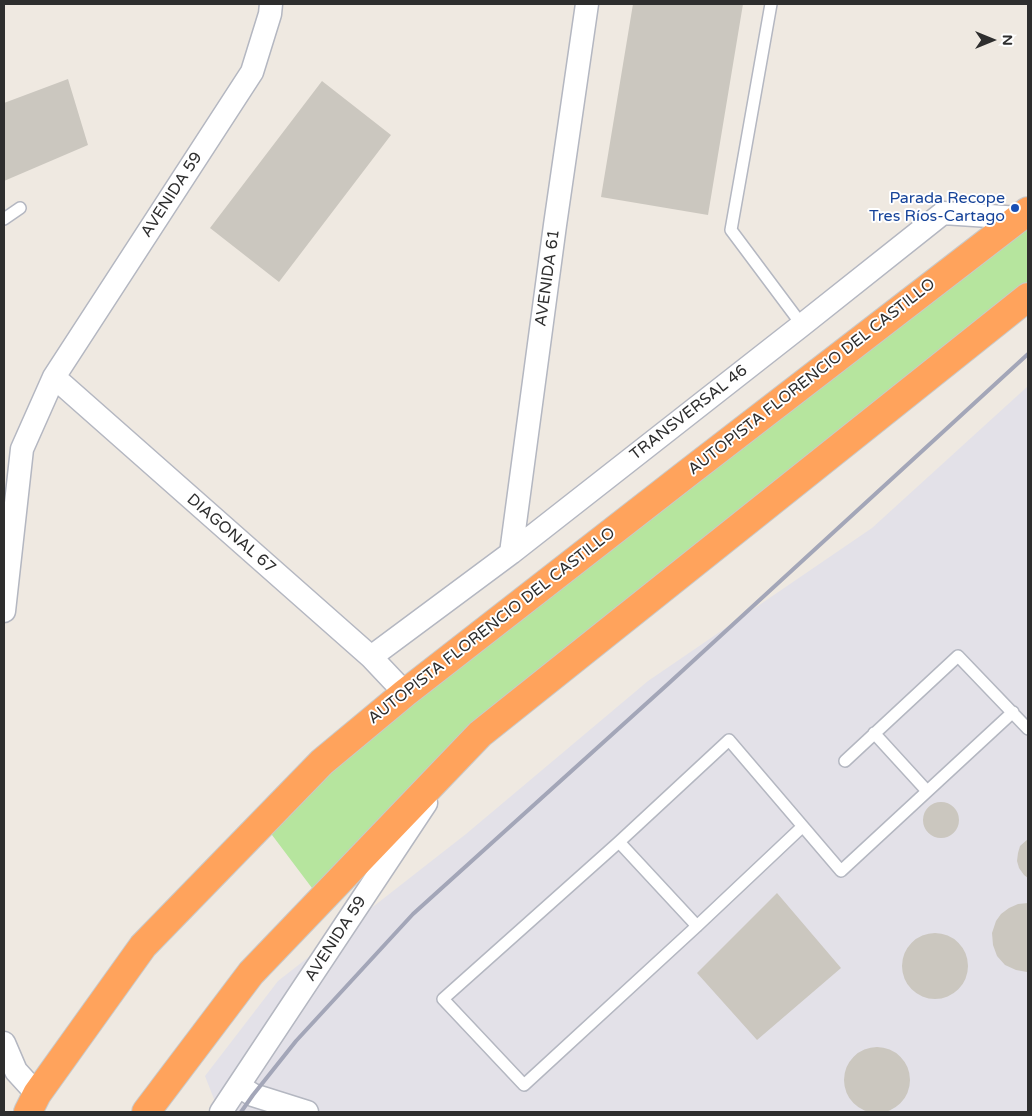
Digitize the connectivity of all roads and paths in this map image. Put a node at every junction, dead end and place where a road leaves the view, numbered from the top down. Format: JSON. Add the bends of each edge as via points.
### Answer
{"nodes":[{"id":1,"x":272,"y":4,"type":"edge"},
{"id":2,"x":588,"y":4,"type":"edge"},
{"id":3,"x":770,"y":4,"type":"edge"},
{"id":4,"x":20,"y":208,"type":"dead end"},
{"id":5,"x":1024,"y":214,"type":"edge"},
{"id":6,"x":4,"y":219,"type":"edge"},
{"id":7,"x":1028,"y":297,"type":"edge"},
{"id":8,"x":802,"y":325,"type":"junction"},
{"id":9,"x":54,"y":378,"type":"junction"},
{"id":10,"x":511,"y":553,"type":"junction"},
{"id":11,"x":4,"y":611,"type":"edge"},
{"id":12,"x":371,"y":658,"type":"junction"},
{"id":13,"x":405,"y":693,"type":"junction"},
{"id":14,"x":1012,"y":712,"type":"junction"},
{"id":15,"x":1028,"y":729,"type":"edge"},
{"id":16,"x":874,"y":733,"type":"junction"},
{"id":17,"x":845,"y":760,"type":"dead end"},
{"id":18,"x":450,"y":766,"type":"junction"},
{"id":19,"x":927,"y":792,"type":"junction"},
{"id":20,"x":802,"y":826,"type":"junction"},
{"id":21,"x":619,"y":842,"type":"junction"},
{"id":22,"x":696,"y":926,"type":"junction"},
{"id":23,"x":4,"y":1043,"type":"edge"},
{"id":24,"x":10,"y":1074,"type":"edge"},
{"id":25,"x":239,"y":1086,"type":"junction"},
{"id":26,"x":33,"y":1103,"type":"edge"},
{"id":27,"x":146,"y":1112,"type":"edge"},
{"id":28,"x":221,"y":1112,"type":"edge"},
{"id":29,"x":307,"y":1112,"type":"edge"}],
"edges":[{"from":1,"to":9,"type":"street","name":"AVENIDA 59","via":[[252,72]]},
{"from":2,"to":10,"type":"street","name":"AVENIDA 61"},
{"from":3,"to":8,"type":"lane","via":[[730,230]]},
{"from":4,"to":6,"type":"lane"},
{"from":5,"to":8,"type":"street","name":"TRANSVERSAL 46","via":[[942,213]]},
{"from":5,"to":13,"type":"highway","name":"AUTOPISTA FLORENCIO DEL CASTILLO"},
{"from":7,"to":18,"type":"highway","via":[[480,734]]},
{"from":8,"to":10,"type":"street","name":"TRANSVERSAL 46"},
{"from":9,"to":11,"type":"street","name":"AVENIDA 59","via":[[22,448]]},
{"from":9,"to":12,"type":"street","name":"DIAGONAL 67"},
{"from":10,"to":12,"type":"street","name":"TRANSVERSAL 46"},
{"from":12,"to":13,"type":"street","name":"DIAGONAL 67"},
{"from":13,"to":26,"type":"highway","name":"AUTOPISTA FLORENCIO DEL CASTILLO","via":[[322,762],[144,946]]},
{"from":14,"to":15,"type":"lane"},
{"from":14,"to":16,"type":"lane","via":[[958,656]]},
{"from":14,"to":19,"type":"lane"},
{"from":16,"to":17,"type":"lane"},
{"from":16,"to":19,"type":"lane"},
{"from":18,"to":25,"type":"street","name":"AVENIDA 59"},
{"from":18,"to":27,"type":"highway","via":[[251,973]]},
{"from":19,"to":20,"type":"lane","via":[[841,871]]},
{"from":20,"to":21,"type":"lane","via":[[729,740]]},
{"from":20,"to":22,"type":"lane"},
{"from":21,"to":22,"type":"lane"},
{"from":21,"to":22,"type":"lane","via":[[443,999],[524,1086]]},
{"from":23,"to":24,"type":"street"},
{"from":24,"to":26,"type":"street"},
{"from":25,"to":28,"type":"street","name":"AVENIDA 59"},
{"from":25,"to":29,"type":"street","via":[[253,1095]]}]}
